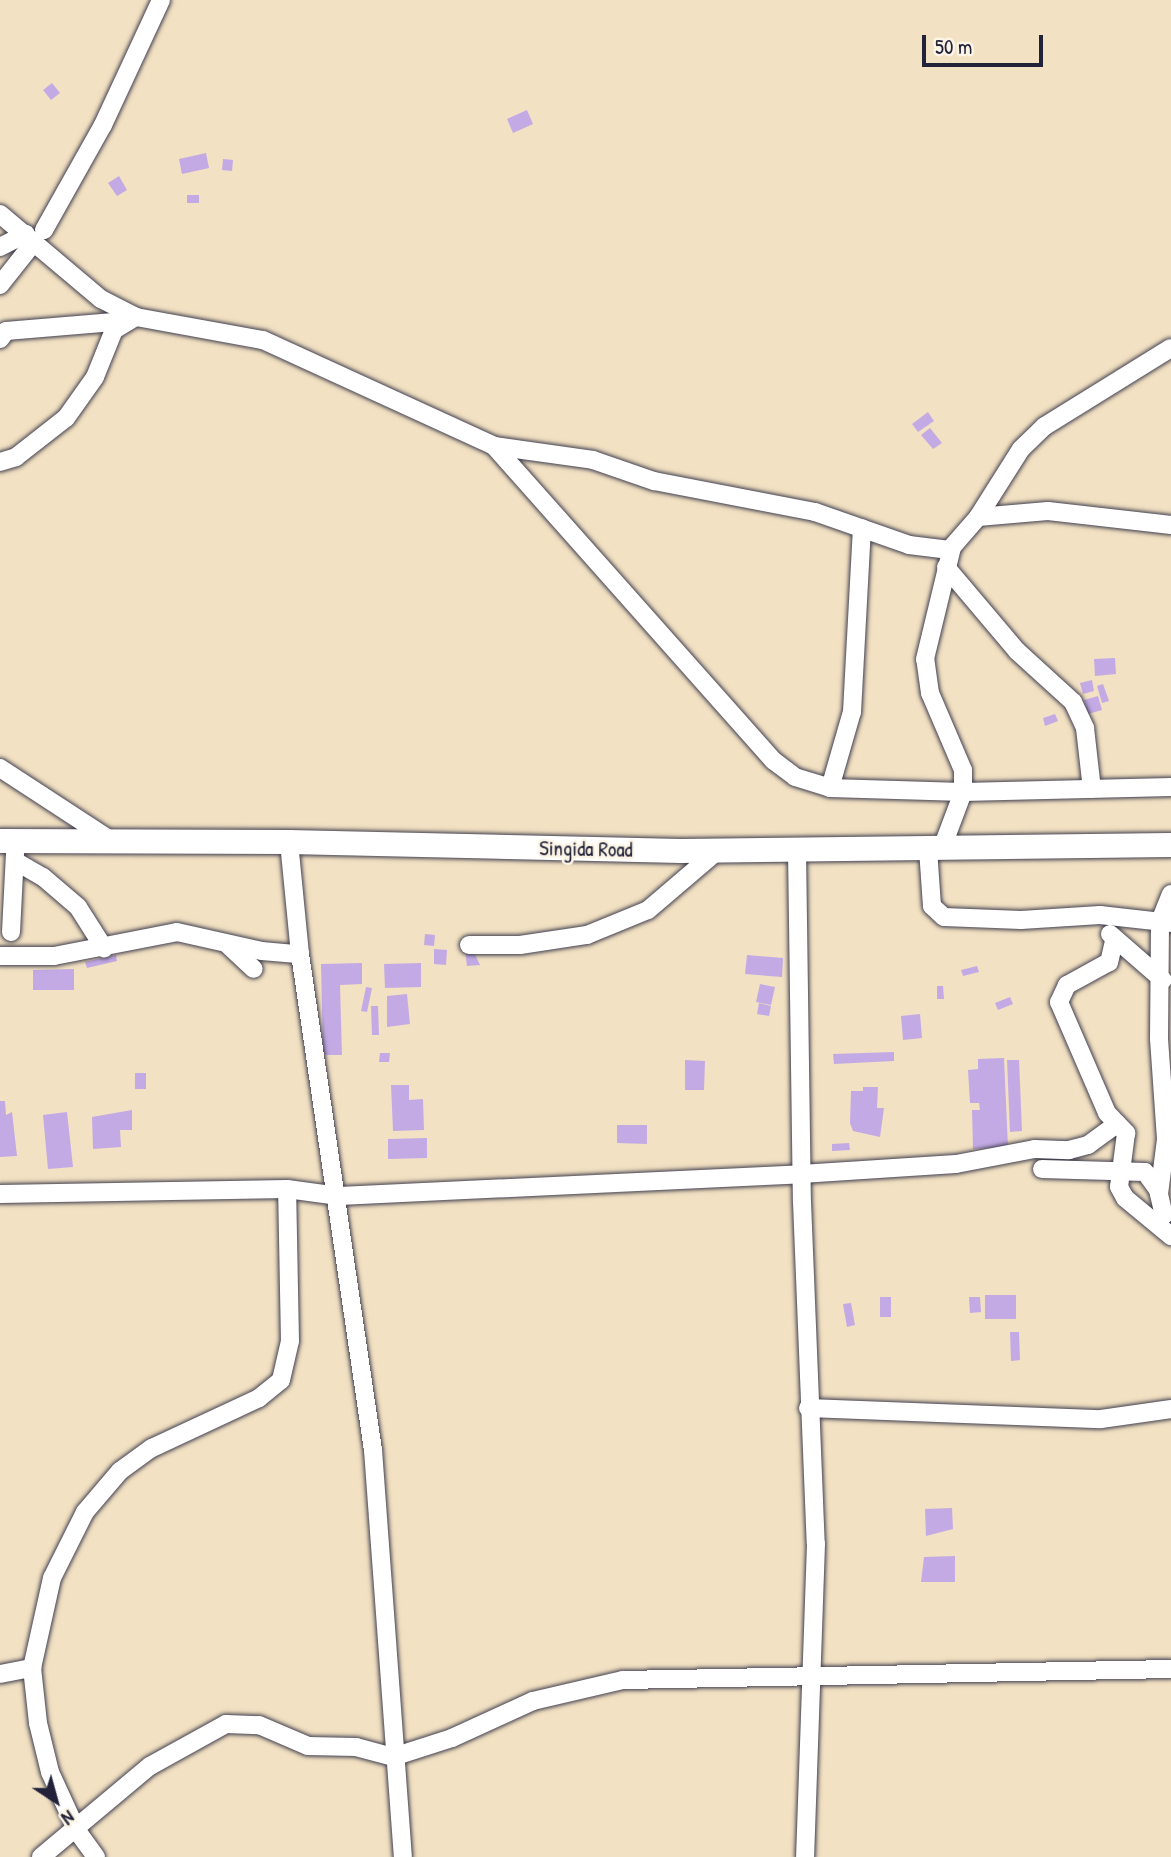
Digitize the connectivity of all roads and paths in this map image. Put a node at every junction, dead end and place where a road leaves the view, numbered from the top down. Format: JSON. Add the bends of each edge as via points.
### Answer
{"nodes":[{"id":1,"x":161,"y":0,"type":"edge"},
{"id":2,"x":0,"y":214,"type":"edge"},
{"id":3,"x":34,"y":236,"type":"junction"},
{"id":4,"x":0,"y":247,"type":"edge"},
{"id":5,"x":0,"y":285,"type":"edge"},
{"id":6,"x":131,"y":319,"type":"junction"},
{"id":7,"x":0,"y":339,"type":"edge"},
{"id":8,"x":1171,"y":348,"type":"edge"},
{"id":9,"x":494,"y":446,"type":"junction"},
{"id":10,"x":0,"y":462,"type":"edge"},
{"id":11,"x":978,"y":517,"type":"junction"},
{"id":12,"x":1171,"y":525,"type":"edge"},
{"id":13,"x":862,"y":528,"type":"junction"},
{"id":14,"x":948,"y":559,"type":"junction"},
{"id":15,"x":0,"y":768,"type":"edge"},
{"id":16,"x":1171,"y":787,"type":"edge"},
{"id":17,"x":830,"y":788,"type":"junction"},
{"id":18,"x":1092,"y":789,"type":"junction"},
{"id":19,"x":963,"y":792,"type":"junction"},
{"id":20,"x":112,"y":841,"type":"junction"},
{"id":21,"x":289,"y":842,"type":"junction"},
{"id":22,"x":1171,"y":845,"type":"edge"},
{"id":23,"x":10,"y":848,"type":"edge"},
{"id":24,"x":935,"y":849,"type":"junction"},
{"id":25,"x":797,"y":850,"type":"junction"},
{"id":26,"x":717,"y":851,"type":"junction"},
{"id":27,"x":0,"y":880,"type":"edge"},
{"id":28,"x":1171,"y":894,"type":"edge"},
{"id":29,"x":12,"y":897,"type":"junction"},
{"id":30,"x":1100,"y":915,"type":"junction"},
{"id":31,"x":1165,"y":922,"type":"edge"},
{"id":32,"x":10,"y":932,"type":"dead end"},
{"id":33,"x":1114,"y":941,"type":"junction"},
{"id":34,"x":225,"y":943,"type":"junction"},
{"id":35,"x":469,"y":946,"type":"dead end"},
{"id":36,"x":104,"y":948,"type":"junction"},
{"id":37,"x":300,"y":954,"type":"junction"},
{"id":38,"x":2,"y":960,"type":"edge"},
{"id":39,"x":254,"y":969,"type":"dead end"},
{"id":40,"x":1165,"y":981,"type":"edge"},
{"id":41,"x":1117,"y":1124,"type":"junction"},
{"id":42,"x":1042,"y":1169,"type":"dead end"},
{"id":43,"x":1120,"y":1170,"type":"junction"},
{"id":44,"x":801,"y":1174,"type":"junction"},
{"id":45,"x":287,"y":1189,"type":"junction"},
{"id":46,"x":0,"y":1194,"type":"edge"},
{"id":47,"x":1159,"y":1194,"type":"junction"},
{"id":48,"x":339,"y":1196,"type":"junction"},
{"id":49,"x":1164,"y":1215,"type":"dead end"},
{"id":50,"x":1171,"y":1236,"type":"edge"},
{"id":51,"x":808,"y":1408,"type":"junction"},
{"id":52,"x":1171,"y":1409,"type":"edge"},
{"id":53,"x":32,"y":1668,"type":"junction"},
{"id":54,"x":1171,"y":1669,"type":"edge"},
{"id":55,"x":0,"y":1674,"type":"edge"},
{"id":56,"x":809,"y":1675,"type":"junction"},
{"id":57,"x":393,"y":1757,"type":"junction"},
{"id":58,"x":76,"y":1831,"type":"junction"},
{"id":59,"x":41,"y":1857,"type":"edge"},
{"id":60,"x":96,"y":1857,"type":"edge"},
{"id":61,"x":403,"y":1857,"type":"edge"},
{"id":62,"x":805,"y":1857,"type":"edge"}],
"edges":[{"from":1,"to":3,"type":"street","via":[[103,125]]},
{"from":2,"to":3,"type":"street"},
{"from":3,"to":4,"type":"street"},
{"from":3,"to":5,"type":"street"},
{"from":3,"to":6,"type":"street","via":[[101,299]]},
{"from":6,"to":7,"type":"street","via":[[6,331]]},
{"from":6,"to":9,"type":"street","via":[[263,340]]},
{"from":6,"to":10,"type":"street","via":[[114,330],[95,377],[66,418],[16,457]]},
{"from":8,"to":11,"type":"street","via":[[1045,426],[1021,449]]},
{"from":9,"to":13,"type":"street","via":[[593,460],[654,481],[785,505]]},
{"from":9,"to":17,"type":"street","via":[[774,761],[795,776]]},
{"from":11,"to":12,"type":"street","via":[[1048,511]]},
{"from":11,"to":14,"type":"street"},
{"from":13,"to":14,"type":"street"},
{"from":13,"to":17,"type":"street","via":[[852,712]]},
{"from":14,"to":18,"type":"street","via":[[1017,652],[1073,702],[1085,728]]},
{"from":14,"to":19,"type":"street","via":[[927,643],[926,668],[930,694],[963,770]]},
{"from":15,"to":20,"type":"street"},
{"from":16,"to":18,"type":"street"},
{"from":17,"to":19,"type":"street"},
{"from":18,"to":19,"type":"street"},
{"from":19,"to":24,"type":"street"},
{"from":20,"to":21,"type":"highway","name":"Singida Road"},
{"from":20,"to":23,"type":"highway","name":"Singida Road"},
{"from":21,"to":26,"type":"highway","name":"Singida Road"},
{"from":21,"to":37,"type":"street"},
{"from":22,"to":24,"type":"highway","name":"Singida Road"},
{"from":23,"to":29,"type":"street"},
{"from":23,"to":36,"type":"street","via":[[78,907]]},
{"from":24,"to":25,"type":"highway","name":"Singida Road"},
{"from":24,"to":30,"type":"street","via":[[932,906],[944,917],[1021,920]]},
{"from":25,"to":26,"type":"highway","name":"Singida Road"},
{"from":25,"to":44,"type":"street"},
{"from":26,"to":35,"type":"street","via":[[648,910],[587,935],[520,946]]},
{"from":27,"to":29,"type":"street"},
{"from":28,"to":31,"type":"street"},
{"from":29,"to":32,"type":"street"},
{"from":30,"to":31,"type":"street"},
{"from":30,"to":33,"type":"street"},
{"from":31,"to":40,"type":"street"},
{"from":33,"to":40,"type":"street"},
{"from":33,"to":41,"type":"street","via":[[1109,962],[1068,985],[1059,1002],[1107,1113]]},
{"from":34,"to":36,"type":"street","via":[[177,932]]},
{"from":34,"to":37,"type":"street"},
{"from":34,"to":39,"type":"street"},
{"from":36,"to":38,"type":"street"},
{"from":37,"to":48,"type":"street"},
{"from":40,"to":47,"type":"street","via":[[1166,1139]]},
{"from":41,"to":43,"type":"street","via":[[1126,1133]]},
{"from":41,"to":44,"type":"street","via":[[1079,1149],[1034,1149],[956,1164]]},
{"from":42,"to":43,"type":"street"},
{"from":43,"to":47,"type":"street","via":[[1145,1172]]},
{"from":43,"to":50,"type":"street","via":[[1125,1198]]},
{"from":44,"to":48,"type":"street"},
{"from":44,"to":51,"type":"street"},
{"from":45,"to":46,"type":"street"},
{"from":45,"to":48,"type":"street"},
{"from":45,"to":53,"type":"street","via":[[290,1341],[281,1380],[259,1398],[152,1448],[102,1488],[52,1578]]},
{"from":47,"to":49,"type":"street"},
{"from":48,"to":57,"type":"street","via":[[373,1450]]},
{"from":51,"to":52,"type":"street","via":[[1087,1419]]},
{"from":51,"to":56,"type":"street","via":[[816,1544]]},
{"from":53,"to":55,"type":"street"},
{"from":53,"to":58,"type":"street","via":[[43,1751]]},
{"from":54,"to":56,"type":"street"},
{"from":56,"to":57,"type":"street","via":[[594,1684],[533,1701],[452,1738]]},
{"from":56,"to":62,"type":"street"},
{"from":57,"to":58,"type":"street","via":[[356,1747],[308,1746],[259,1725],[226,1724],[150,1766]]},
{"from":57,"to":61,"type":"street"},
{"from":58,"to":59,"type":"street"},
{"from":58,"to":60,"type":"street"}]}
